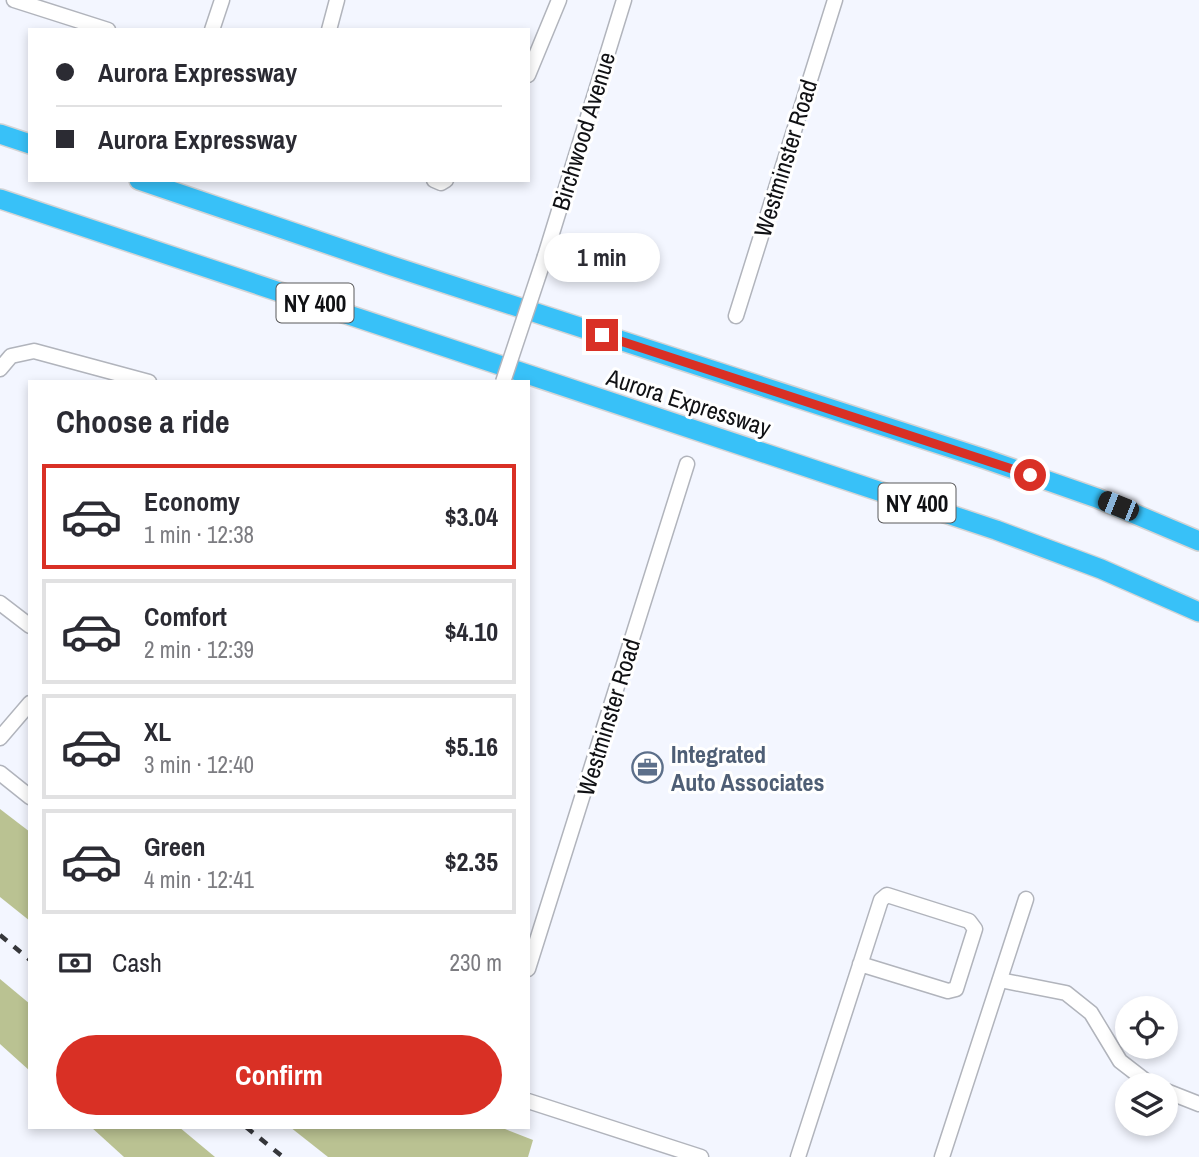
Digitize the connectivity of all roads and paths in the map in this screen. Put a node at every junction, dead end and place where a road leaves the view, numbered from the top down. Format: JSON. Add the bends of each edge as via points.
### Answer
{"nodes":[{"id":1,"x":14,"y":0,"type":"edge"},
{"id":2,"x":222,"y":0,"type":"edge"},
{"id":3,"x":337,"y":0,"type":"edge"},
{"id":4,"x":559,"y":0,"type":"edge"},
{"id":5,"x":624,"y":0,"type":"edge"},
{"id":6,"x":835,"y":0,"type":"edge"},
{"id":7,"x":43,"y":4,"type":"edge"},
{"id":8,"x":103,"y":28,"type":"edge"},
{"id":9,"x":213,"y":28,"type":"edge"},
{"id":10,"x":330,"y":28,"type":"edge"},
{"id":11,"x":530,"y":70,"type":"edge"},
{"id":12,"x":0,"y":134,"type":"edge"},
{"id":13,"x":28,"y":143,"type":"edge"},
{"id":14,"x":145,"y":182,"type":"edge"},
{"id":15,"x":0,"y":199,"type":"edge"},
{"id":16,"x":0,"y":212,"type":"edge"},
{"id":17,"x":81,"y":225,"type":"junction"},
{"id":18,"x":736,"y":317,"type":"dead end"},
{"id":19,"x":0,"y":369,"type":"edge"},
{"id":20,"x":142,"y":380,"type":"edge"},
{"id":21,"x":504,"y":380,"type":"edge"},
{"id":22,"x":687,"y":464,"type":"dead end"},
{"id":23,"x":1199,"y":541,"type":"edge"},
{"id":24,"x":0,"y":603,"type":"edge"},
{"id":25,"x":1199,"y":611,"type":"edge"},
{"id":26,"x":28,"y":624,"type":"edge"},
{"id":27,"x":28,"y":705,"type":"edge"},
{"id":28,"x":0,"y":738,"type":"edge"},
{"id":29,"x":0,"y":772,"type":"edge"},
{"id":30,"x":28,"y":795,"type":"edge"},
{"id":31,"x":1026,"y":900,"type":"dead end"},
{"id":32,"x":530,"y":963,"type":"edge"},
{"id":33,"x":860,"y":964,"type":"junction"},
{"id":34,"x":1000,"y":980,"type":"junction"},
{"id":35,"x":1136,"y":1073,"type":"edge"},
{"id":36,"x":1178,"y":1096,"type":"edge"},
{"id":37,"x":530,"y":1102,"type":"edge"},
{"id":38,"x":1199,"y":1104,"type":"edge"},
{"id":39,"x":701,"y":1157,"type":"edge"},
{"id":40,"x":798,"y":1157,"type":"edge"},
{"id":41,"x":942,"y":1157,"type":"edge"}],
"edges":[{"from":1,"to":7,"type":"street"},
{"from":2,"to":9,"type":"street"},
{"from":3,"to":10,"type":"street"},
{"from":4,"to":11,"type":"street"},
{"from":5,"to":21,"type":"street","name":"Birchwood Avenue","bridge":true},
{"from":6,"to":18,"type":"street","name":"Westminster Road"},
{"from":7,"to":8,"type":"street"},
{"from":12,"to":13,"type":"highway"},
{"from":14,"to":23,"type":"highway","name":"Aurora Expressway","number":"NY 400","via":[[985,459],[1097,498]]},
{"from":15,"to":17,"type":"highway","name":"Aurora Expressway","number":"NY 400"},
{"from":16,"to":17,"type":"highway"},
{"from":17,"to":25,"type":"highway","name":"Aurora Expressway","number":"NY 400","via":[[996,530]]},
{"from":19,"to":20,"type":"street","via":[[11,356],[34,351]]},
{"from":22,"to":32,"type":"street","name":"Westminster Road"},
{"from":24,"to":26,"type":"street"},
{"from":27,"to":28,"type":"street"},
{"from":29,"to":30,"type":"street"},
{"from":31,"to":34,"type":"street"},
{"from":33,"to":33,"type":"street","via":[[881,900],[887,895],[969,921],[975,929],[956,989],[948,991]]},
{"from":33,"to":40,"type":"street"},
{"from":34,"to":35,"type":"street","via":[[1066,993],[1091,1013],[1120,1061]]},
{"from":34,"to":41,"type":"street"},
{"from":36,"to":38,"type":"street"},
{"from":37,"to":39,"type":"street"}]}
